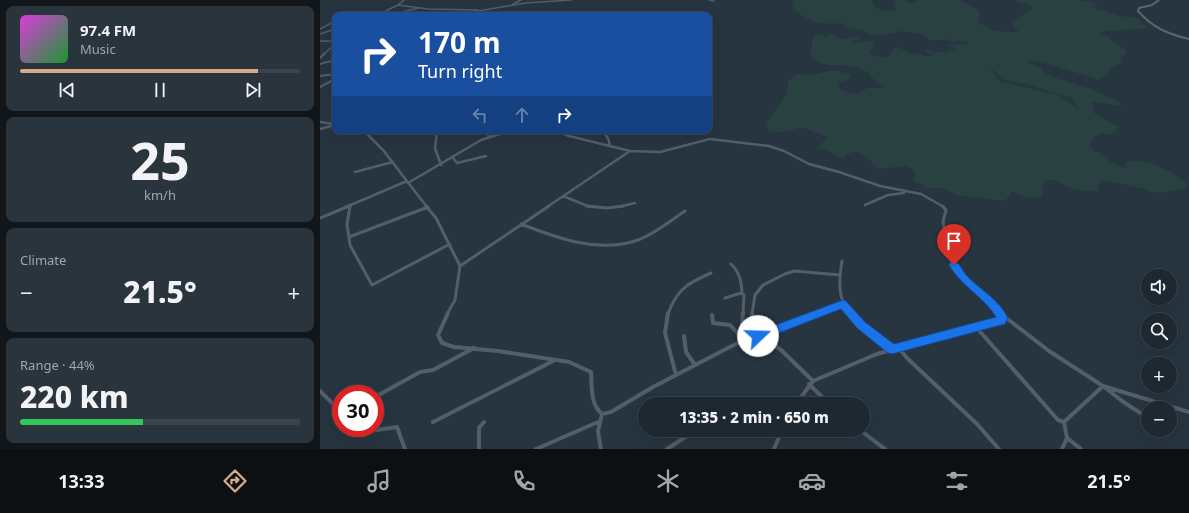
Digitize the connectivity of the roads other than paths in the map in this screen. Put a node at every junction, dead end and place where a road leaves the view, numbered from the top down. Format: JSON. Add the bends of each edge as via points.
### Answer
{"nodes":[{"id":1,"x":404,"y":0,"type":"edge"},
{"id":2,"x":521,"y":0,"type":"edge"},
{"id":3,"x":570,"y":0,"type":"edge"},
{"id":4,"x":709,"y":0,"type":"edge"},
{"id":5,"x":1159,"y":0,"type":"edge"},
{"id":6,"x":714,"y":1,"type":"dead end"},
{"id":7,"x":398,"y":5,"type":"junction"},
{"id":8,"x":509,"y":6,"type":"junction"},
{"id":9,"x":420,"y":8,"type":"junction"},
{"id":10,"x":480,"y":11,"type":"junction"},
{"id":11,"x":383,"y":12,"type":"edge"},
{"id":12,"x":403,"y":12,"type":"edge"},
{"id":13,"x":474,"y":12,"type":"edge"},
{"id":14,"x":332,"y":22,"type":"edge"},
{"id":15,"x":320,"y":29,"type":"edge"},
{"id":16,"x":332,"y":30,"type":"edge"},
{"id":17,"x":320,"y":34,"type":"edge"},
{"id":18,"x":1189,"y":39,"type":"edge"},
{"id":19,"x":320,"y":41,"type":"edge"},
{"id":20,"x":332,"y":41,"type":"edge"},
{"id":21,"x":332,"y":47,"type":"edge"},
{"id":22,"x":320,"y":58,"type":"edge"},
{"id":23,"x":332,"y":61,"type":"edge"},
{"id":24,"x":320,"y":64,"type":"edge"},
{"id":25,"x":332,"y":74,"type":"edge"},
{"id":26,"x":320,"y":76,"type":"edge"},
{"id":27,"x":332,"y":80,"type":"edge"},
{"id":28,"x":320,"y":86,"type":"edge"},
{"id":29,"x":320,"y":122,"type":"edge"},
{"id":30,"x":332,"y":123,"type":"edge"},
{"id":31,"x":332,"y":124,"type":"edge"},
{"id":32,"x":320,"y":129,"type":"edge"},
{"id":33,"x":367,"y":134,"type":"edge"},
{"id":34,"x":436,"y":134,"type":"edge"},
{"id":35,"x":488,"y":134,"type":"edge"},
{"id":36,"x":501,"y":134,"type":"edge"},
{"id":37,"x":564,"y":134,"type":"edge"},
{"id":38,"x":605,"y":134,"type":"edge"},
{"id":39,"x":488,"y":138,"type":"junction"},
{"id":40,"x":610,"y":146,"type":"junction"},
{"id":41,"x":630,"y":150,"type":"junction"},
{"id":42,"x":486,"y":156,"type":"dead end"},
{"id":43,"x":453,"y":158,"type":"junction"},
{"id":44,"x":393,"y":162,"type":"junction"},
{"id":45,"x":441,"y":165,"type":"junction"},
{"id":46,"x":355,"y":172,"type":"dead end"},
{"id":47,"x":408,"y":182,"type":"junction"},
{"id":48,"x":893,"y":189,"type":"junction"},
{"id":49,"x":896,"y":193,"type":"junction"},
{"id":50,"x":912,"y":193,"type":"junction"},
{"id":51,"x":563,"y":196,"type":"junction"},
{"id":52,"x":635,"y":203,"type":"dead end"},
{"id":53,"x":350,"y":205,"type":"junction"},
{"id":54,"x":865,"y":205,"type":"dead end"},
{"id":55,"x":428,"y":207,"type":"junction"},
{"id":56,"x":685,"y":210,"type":"dead end"},
{"id":57,"x":320,"y":218,"type":"edge"},
{"id":58,"x":521,"y":224,"type":"junction"},
{"id":59,"x":349,"y":237,"type":"junction"},
{"id":60,"x":450,"y":244,"type":"junction"},
{"id":61,"x":842,"y":261,"type":"dead end"},
{"id":62,"x":730,"y":264,"type":"dead end"},
{"id":63,"x":460,"y":266,"type":"junction"},
{"id":64,"x":711,"y":273,"type":"dead end"},
{"id":65,"x":840,"y":275,"type":"junction"},
{"id":66,"x":742,"y":294,"type":"junction"},
{"id":67,"x":726,"y":298,"type":"dead end"},
{"id":68,"x":843,"y":304,"type":"junction"},
{"id":69,"x":1000,"y":313,"type":"junction"},
{"id":70,"x":712,"y":315,"type":"dead end"},
{"id":71,"x":976,"y":327,"type":"junction"},
{"id":72,"x":684,"y":336,"type":"dead end"},
{"id":73,"x":741,"y":336,"type":"junction"},
{"id":74,"x":758,"y":336,"type":"junction"},
{"id":75,"x":744,"y":340,"type":"junction"},
{"id":76,"x":474,"y":348,"type":"junction"},
{"id":77,"x":899,"y":348,"type":"junction"},
{"id":78,"x":892,"y":349,"type":"junction"},
{"id":79,"x":555,"y":360,"type":"junction"},
{"id":80,"x":695,"y":365,"type":"junction"},
{"id":81,"x":676,"y":375,"type":"junction"},
{"id":82,"x":811,"y":382,"type":"junction"},
{"id":83,"x":1103,"y":386,"type":"junction"},
{"id":84,"x":320,"y":391,"type":"edge"},
{"id":85,"x":384,"y":392,"type":"edge"},
{"id":86,"x":801,"y":397,"type":"edge"},
{"id":87,"x":823,"y":397,"type":"edge"},
{"id":88,"x":332,"y":403,"type":"edge"},
{"id":89,"x":1189,"y":412,"type":"edge"},
{"id":90,"x":1141,"y":413,"type":"edge"},
{"id":91,"x":602,"y":414,"type":"junction"},
{"id":92,"x":433,"y":422,"type":"dead end"},
{"id":93,"x":484,"y":422,"type":"dead end"},
{"id":94,"x":598,"y":422,"type":"junction"},
{"id":95,"x":1064,"y":422,"type":"junction"},
{"id":96,"x":384,"y":429,"type":"edge"},
{"id":97,"x":685,"y":437,"type":"edge"},
{"id":98,"x":779,"y":437,"type":"edge"},
{"id":99,"x":869,"y":437,"type":"edge"},
{"id":100,"x":1067,"y":438,"type":"junction"},
{"id":101,"x":405,"y":449,"type":"edge"},
{"id":102,"x":480,"y":449,"type":"edge"},
{"id":103,"x":536,"y":449,"type":"edge"},
{"id":104,"x":601,"y":449,"type":"edge"},
{"id":105,"x":667,"y":449,"type":"edge"},
{"id":106,"x":774,"y":449,"type":"edge"},
{"id":107,"x":885,"y":449,"type":"edge"},
{"id":108,"x":999,"y":449,"type":"edge"},
{"id":109,"x":1062,"y":449,"type":"edge"},
{"id":110,"x":1080,"y":449,"type":"edge"}],
"edges":[{"from":1,"to":7,"type":"street"},
{"from":2,"to":8,"type":"street"},
{"from":3,"to":8,"type":"street"},
{"from":4,"to":6,"type":"street"},
{"from":5,"to":18,"type":"main road","via":[[1152,5],[1139,8],[1138,11],[1147,23],[1154,27]]},
{"from":7,"to":9,"type":"street"},
{"from":7,"to":11,"type":"street"},
{"from":8,"to":10,"type":"street"},
{"from":9,"to":10,"type":"street"},
{"from":9,"to":12,"type":"street"},
{"from":10,"to":13,"type":"street"},
{"from":14,"to":15,"type":"street"},
{"from":16,"to":17,"type":"street"},
{"from":19,"to":20,"type":"street"},
{"from":21,"to":22,"type":"street"},
{"from":23,"to":24,"type":"street"},
{"from":25,"to":26,"type":"street"},
{"from":27,"to":28,"type":"street"},
{"from":29,"to":30,"type":"street"},
{"from":31,"to":32,"type":"street"},
{"from":33,"to":44,"type":"street"},
{"from":34,"to":45,"type":"street","via":[[434,140]]},
{"from":35,"to":39,"type":"street"},
{"from":36,"to":39,"type":"street"},
{"from":37,"to":40,"type":"street"},
{"from":38,"to":40,"type":"street"},
{"from":39,"to":43,"type":"street"},
{"from":40,"to":41,"type":"street"},
{"from":41,"to":48,"type":"street","via":[[660,152],[718,139],[769,146],[809,164]]},
{"from":41,"to":51,"type":"street"},
{"from":42,"to":43,"type":"street","via":[[457,164]]},
{"from":43,"to":45,"type":"street"},
{"from":44,"to":46,"type":"street"},
{"from":44,"to":47,"type":"street"},
{"from":45,"to":47,"type":"street"},
{"from":47,"to":53,"type":"street"},
{"from":47,"to":55,"type":"street"},
{"from":48,"to":49,"type":"street"},
{"from":48,"to":50,"type":"street"},
{"from":49,"to":50,"type":"street"},
{"from":49,"to":54,"type":"street"},
{"from":50,"to":69,"type":"street","via":[[921,194],[944,207],[946,246],[951,260],[963,277]]},
{"from":51,"to":52,"type":"street","via":[[601,209]]},
{"from":51,"to":58,"type":"street"},
{"from":53,"to":57,"type":"street"},
{"from":53,"to":59,"type":"street","via":[[347,224]]},
{"from":55,"to":59,"type":"street"},
{"from":55,"to":60,"type":"street"},
{"from":56,"to":58,"type":"street","via":[[648,235],[636,241],[617,245],[596,245],[561,239]]},
{"from":58,"to":63,"type":"street"},
{"from":59,"to":60,"type":"street","via":[[350,245],[372,285]]},
{"from":60,"to":63,"type":"street"},
{"from":61,"to":65,"type":"street"},
{"from":62,"to":66,"type":"street","via":[[738,272]]},
{"from":63,"to":76,"type":"street","via":[[455,300],[438,335],[442,343],[454,347]]},
{"from":64,"to":81,"type":"street","via":[[680,289],[668,314],[665,334]]},
{"from":65,"to":68,"type":"street","via":[[839,287]]},
{"from":65,"to":74,"type":"street","via":[[794,271],[763,285],[755,295],[752,309],[752,324]]},
{"from":66,"to":67,"type":"street"},
{"from":66,"to":73,"type":"street","via":[[744,305]]},
{"from":68,"to":74,"type":"street"},
{"from":68,"to":78,"type":"street","via":[[861,325]]},
{"from":69,"to":71,"type":"street","via":[[1001,320]]},
{"from":69,"to":83,"type":"street","via":[[1049,351]]},
{"from":70,"to":73,"type":"street","via":[[713,323],[730,325]]},
{"from":71,"to":77,"type":"street"},
{"from":71,"to":95,"type":"street","via":[[1058,420]]},
{"from":72,"to":80,"type":"street","via":[[687,356]]},
{"from":73,"to":75,"type":"street"},
{"from":74,"to":75,"type":"street"},
{"from":74,"to":82,"type":"street","via":[[780,349]]},
{"from":75,"to":80,"type":"street"},
{"from":76,"to":79,"type":"street"},
{"from":76,"to":85,"type":"street"},
{"from":77,"to":78,"type":"street"},
{"from":77,"to":108,"type":"street"},
{"from":78,"to":82,"type":"street"},
{"from":79,"to":91,"type":"street","via":[[569,362],[591,372],[592,397],[596,409]]},
{"from":79,"to":92,"type":"street"},
{"from":80,"to":81,"type":"street"},
{"from":81,"to":91,"type":"street","via":[[611,412]]},
{"from":82,"to":86,"type":"street"},
{"from":82,"to":87,"type":"street"},
{"from":83,"to":89,"type":"street"},
{"from":83,"to":90,"type":"street"},
{"from":83,"to":95,"type":"street"},
{"from":84,"to":88,"type":"street"},
{"from":91,"to":94,"type":"street"},
{"from":93,"to":102,"type":"street","via":[[479,428]]},
{"from":94,"to":103,"type":"street"},
{"from":94,"to":104,"type":"street"},
{"from":95,"to":100,"type":"street"},
{"from":96,"to":101,"type":"street","via":[[397,427]]},
{"from":97,"to":105,"type":"street"},
{"from":98,"to":106,"type":"street"},
{"from":99,"to":107,"type":"street"},
{"from":100,"to":109,"type":"street"},
{"from":100,"to":110,"type":"street"}]}
